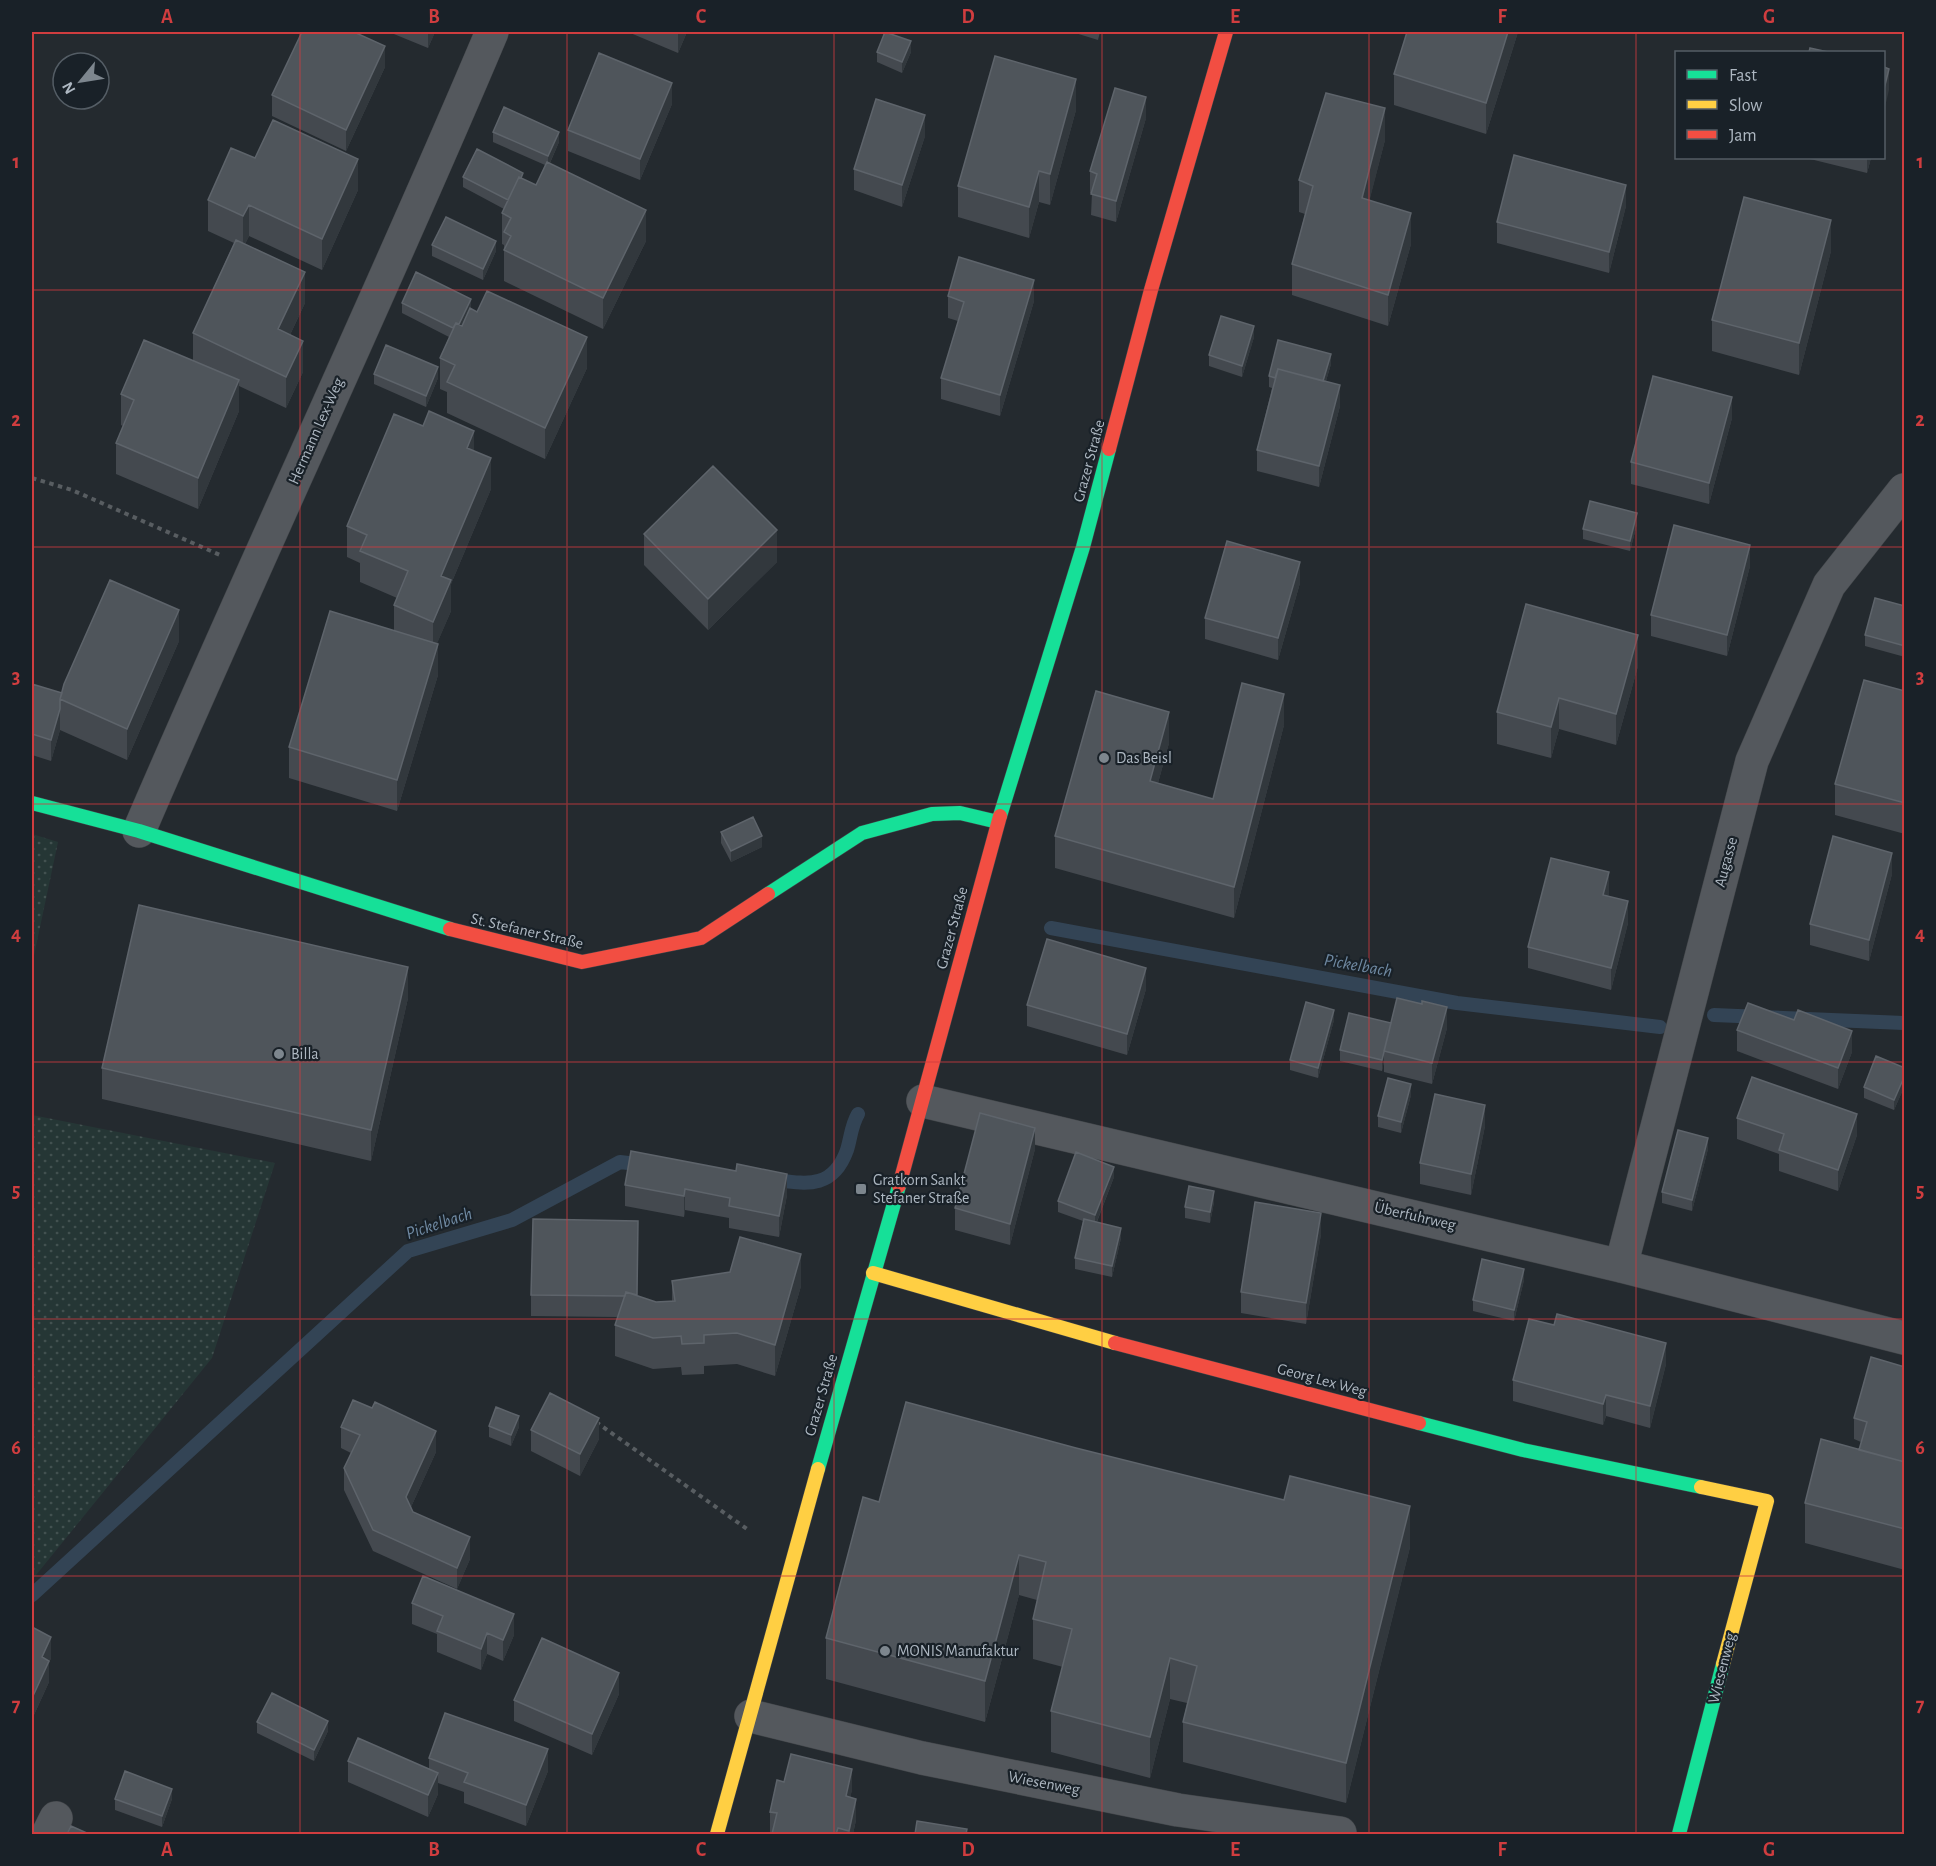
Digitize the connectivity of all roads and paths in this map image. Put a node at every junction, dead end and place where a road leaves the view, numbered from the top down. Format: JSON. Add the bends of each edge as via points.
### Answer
{"nodes":[{"id":1,"x":492,"y":32,"type":"edge"},
{"id":2,"x":1226,"y":32,"type":"edge"},
{"id":3,"x":32,"y":478,"type":"edge"},
{"id":4,"x":1905,"y":490,"type":"edge"},
{"id":5,"x":254,"y":570,"type":"junction"},
{"id":6,"x":32,"y":803,"type":"edge"},
{"id":7,"x":998,"y":822,"type":"junction"},
{"id":8,"x":139,"y":831,"type":"junction"},
{"id":9,"x":923,"y":1101,"type":"junction"},
{"id":10,"x":1621,"y":1266,"type":"junction"},
{"id":11,"x":873,"y":1273,"type":"junction"},
{"id":12,"x":1905,"y":1338,"type":"edge"},
{"id":13,"x":593,"y":1419,"type":"edge"},
{"id":14,"x":1767,"y":1501,"type":"joint"},
{"id":15,"x":747,"y":1529,"type":"dead end"},
{"id":16,"x":751,"y":1716,"type":"junction"},
{"id":17,"x":1340,"y":1833,"type":"edge"},
{"id":18,"x":717,"y":1834,"type":"edge"},
{"id":19,"x":1679,"y":1834,"type":"edge"}],
"edges":[{"from":1,"to":5,"type":"street","name":"Hermann Lex-Weg"},
{"from":2,"to":7,"type":"street","name":"Grazer Straße","via":[[1148,300],[1083,547]]},
{"from":3,"to":5,"type":"path","via":[[72,490]]},
{"from":4,"to":10,"type":"street","name":"Augasse","via":[[1829,585],[1752,761]]},
{"from":5,"to":8,"type":"street","name":"Hermann Lex-Weg"},
{"from":6,"to":8,"type":"street","name":"St. Stefaner Straße"},
{"from":7,"to":8,"type":"street","name":"St. Stefaner Straße","via":[[960,813],[932,814],[862,833],[701,938],[582,962],[438,926]]},
{"from":7,"to":9,"type":"street","name":"Grazer Straße"},
{"from":9,"to":10,"type":"street","name":"Überfuhrweg"},
{"from":9,"to":11,"type":"street","name":"Grazer Straße"},
{"from":10,"to":12,"type":"street","name":"Überfuhrweg"},
{"from":11,"to":14,"type":"street","name":"Georg Lex Weg","via":[[1104,1340],[1523,1450]]},
{"from":11,"to":16,"type":"street","name":"Grazer Straße"},
{"from":13,"to":15,"type":"path"},
{"from":14,"to":19,"type":"street","name":"Wiesenweg"},
{"from":16,"to":17,"type":"street","name":"Wiesenweg","via":[[922,1758],[1178,1810]]},
{"from":16,"to":18,"type":"street","name":"Grazer Straße"}]}
